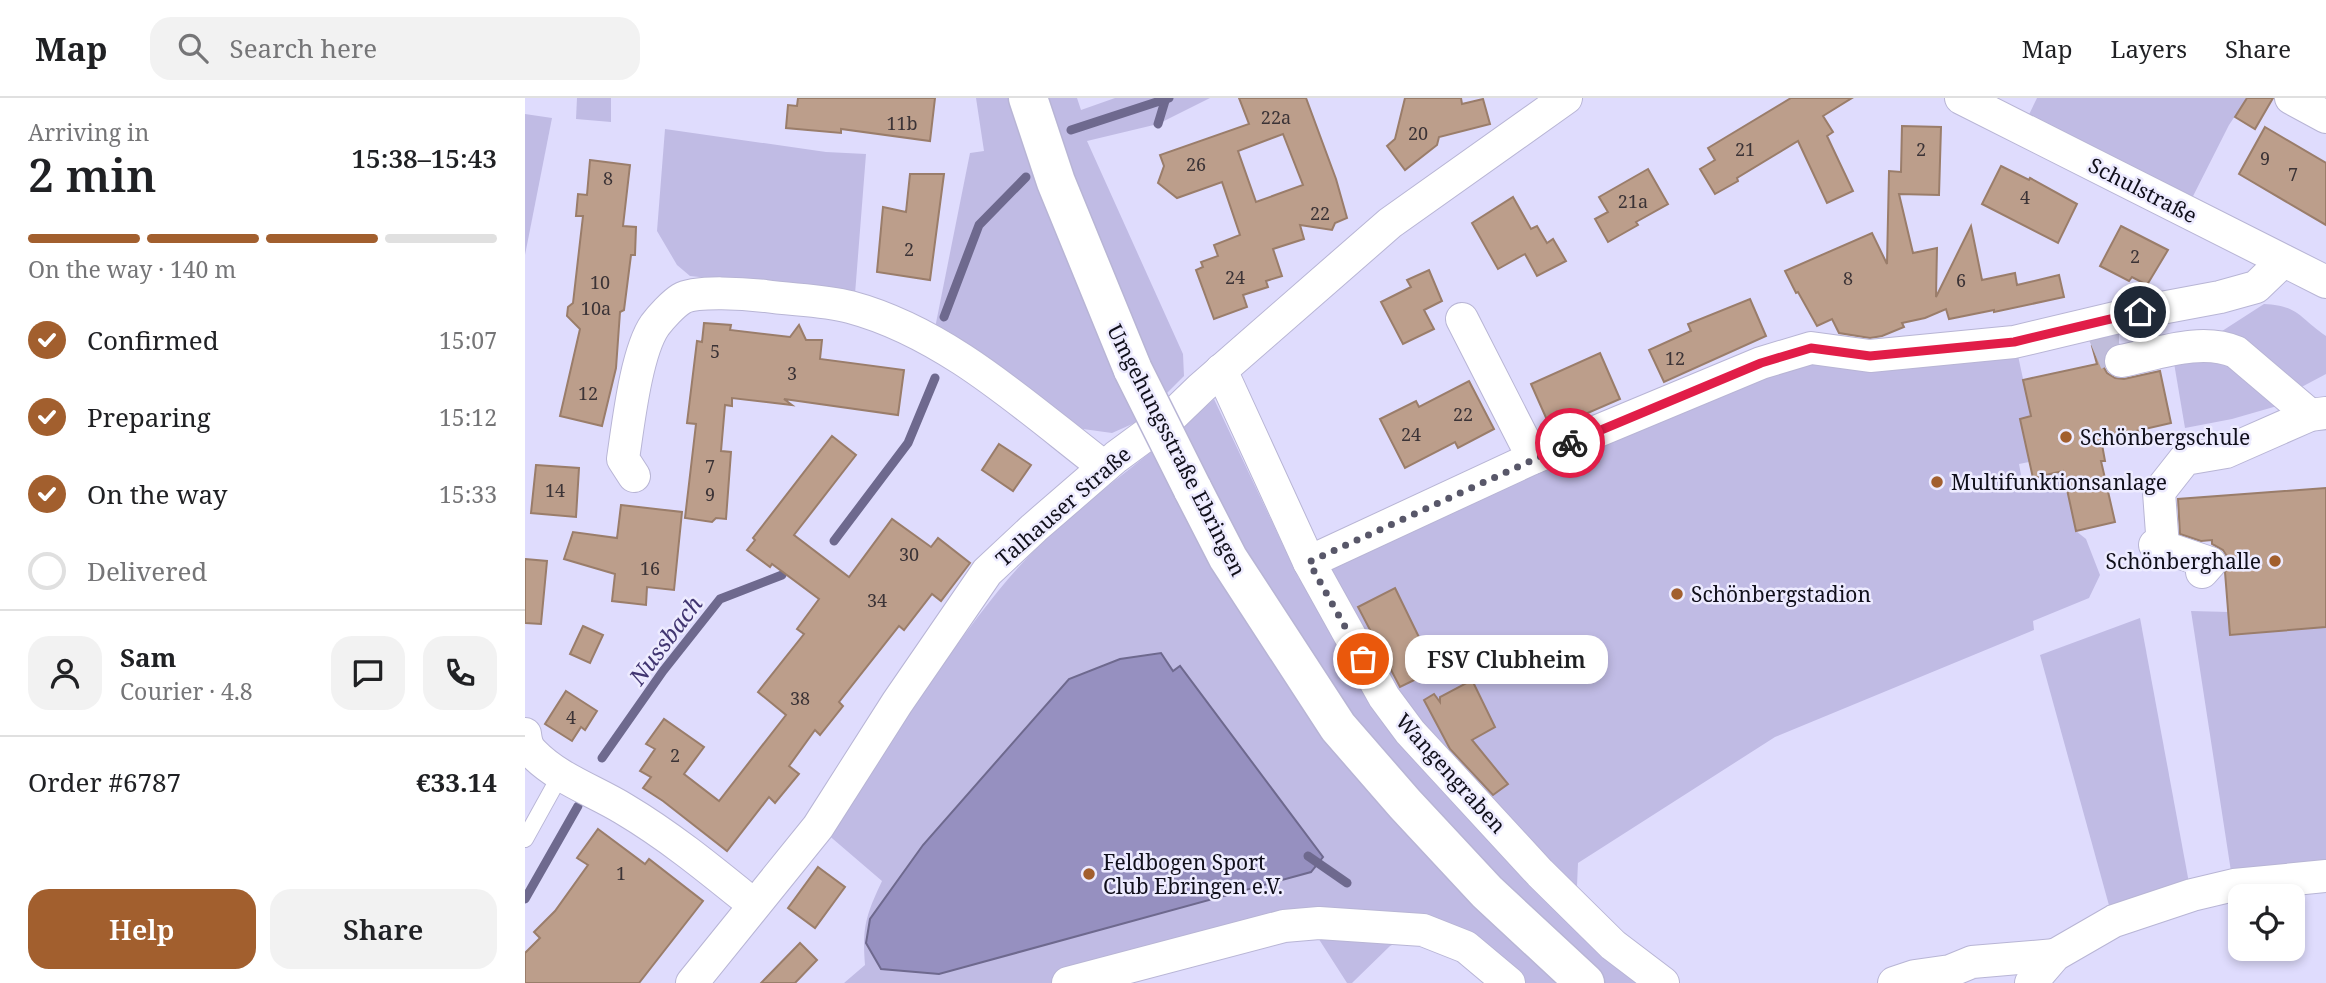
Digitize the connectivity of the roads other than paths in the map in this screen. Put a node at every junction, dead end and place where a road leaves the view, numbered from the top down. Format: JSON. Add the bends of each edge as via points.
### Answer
{"nodes":[{"id":1,"x":1028,"y":98,"type":"edge"},
{"id":2,"x":1566,"y":98,"type":"edge"},
{"id":3,"x":1961,"y":98,"type":"edge"},
{"id":4,"x":2291,"y":98,"type":"edge"},
{"id":5,"x":2326,"y":117,"type":"edge"},
{"id":6,"x":2283,"y":261,"type":"junction"},
{"id":7,"x":2326,"y":282,"type":"edge"},
{"id":8,"x":1462,"y":319,"type":"dead end"},
{"id":9,"x":2121,"y":361,"type":"tunnel mouth"},
{"id":10,"x":1221,"y":370,"type":"junction"},
{"id":11,"x":2318,"y":414,"type":"edge"},
{"id":12,"x":1533,"y":458,"type":"junction"},
{"id":13,"x":1104,"y":467,"type":"junction"},
{"id":14,"x":634,"y":476,"type":"dead end"},
{"id":15,"x":1309,"y":562,"type":"junction"},
{"id":16,"x":2202,"y":572,"type":"dead end"},
{"id":17,"x":525,"y":734,"type":"edge"},
{"id":18,"x":561,"y":774,"type":"junction"},
{"id":19,"x":525,"y":839,"type":"edge"},
{"id":20,"x":2326,"y":876,"type":"edge"},
{"id":21,"x":754,"y":905,"type":"junction"},
{"id":22,"x":2056,"y":955,"type":"junction"},
{"id":23,"x":1944,"y":977,"type":"edge"},
{"id":24,"x":692,"y":983,"type":"edge"},
{"id":25,"x":1068,"y":983,"type":"edge"},
{"id":26,"x":1509,"y":983,"type":"edge"},
{"id":27,"x":1585,"y":983,"type":"edge"},
{"id":28,"x":1663,"y":983,"type":"edge"},
{"id":29,"x":1894,"y":983,"type":"edge"},
{"id":30,"x":2031,"y":983,"type":"edge"}],
"edges":[{"from":1,"to":27,"type":"street","name":"Umgehungsstraße Ebringen","bridge":true,"via":[[1133,370],[1228,558],[1338,727],[1487,892]]},
{"from":2,"to":10,"type":"street","name":"Talhauser Straße","via":[[1390,223]]},
{"from":3,"to":6,"type":"street","name":"Schulstraße"},
{"from":4,"to":5,"type":"street"},
{"from":6,"to":7,"type":"street","name":"Schulstraße"},
{"from":6,"to":12,"type":"street","via":[[2256,287],[2014,342],[1870,356],[1811,348],[1761,363]]},
{"from":8,"to":12,"type":"street"},
{"from":9,"to":11,"type":"street","via":[[2202,345],[2222,346]]},
{"from":10,"to":13,"type":"street","name":"Talhauser Straße","via":[[1173,415]]},
{"from":10,"to":15,"type":"street","name":"Wangengraben"},
{"from":11,"to":16,"type":"street","via":[[2226,452],[2185,459],[2159,492],[2159,546],[2210,563]]},
{"from":12,"to":15,"type":"street"},
{"from":13,"to":14,"type":"street","via":[[976,368],[927,339],[848,306],[720,293],[682,298],[654,326],[632,401],[623,459]]},
{"from":13,"to":21,"type":"street","name":"Talhauser Straße","via":[[988,572],[818,827]]},
{"from":15,"to":28,"type":"street","name":"Wangengraben","via":[[1384,697],[1410,732],[1540,873],[1613,945]]},
{"from":17,"to":18,"type":"street","via":[[534,754]]},
{"from":18,"to":19,"type":"lane"},
{"from":18,"to":21,"type":"street","via":[[684,849]]},
{"from":20,"to":22,"type":"street","via":[[2192,895],[2114,920]]},
{"from":21,"to":24,"type":"street","name":"Talhauser Straße"},
{"from":22,"to":23,"type":"street","via":[[1980,961]]},
{"from":22,"to":30,"type":"street"},
{"from":23,"to":29,"type":"street","via":[[1915,976]]},
{"from":25,"to":26,"type":"street","via":[[1302,923],[1423,930],[1466,947]]}]}
